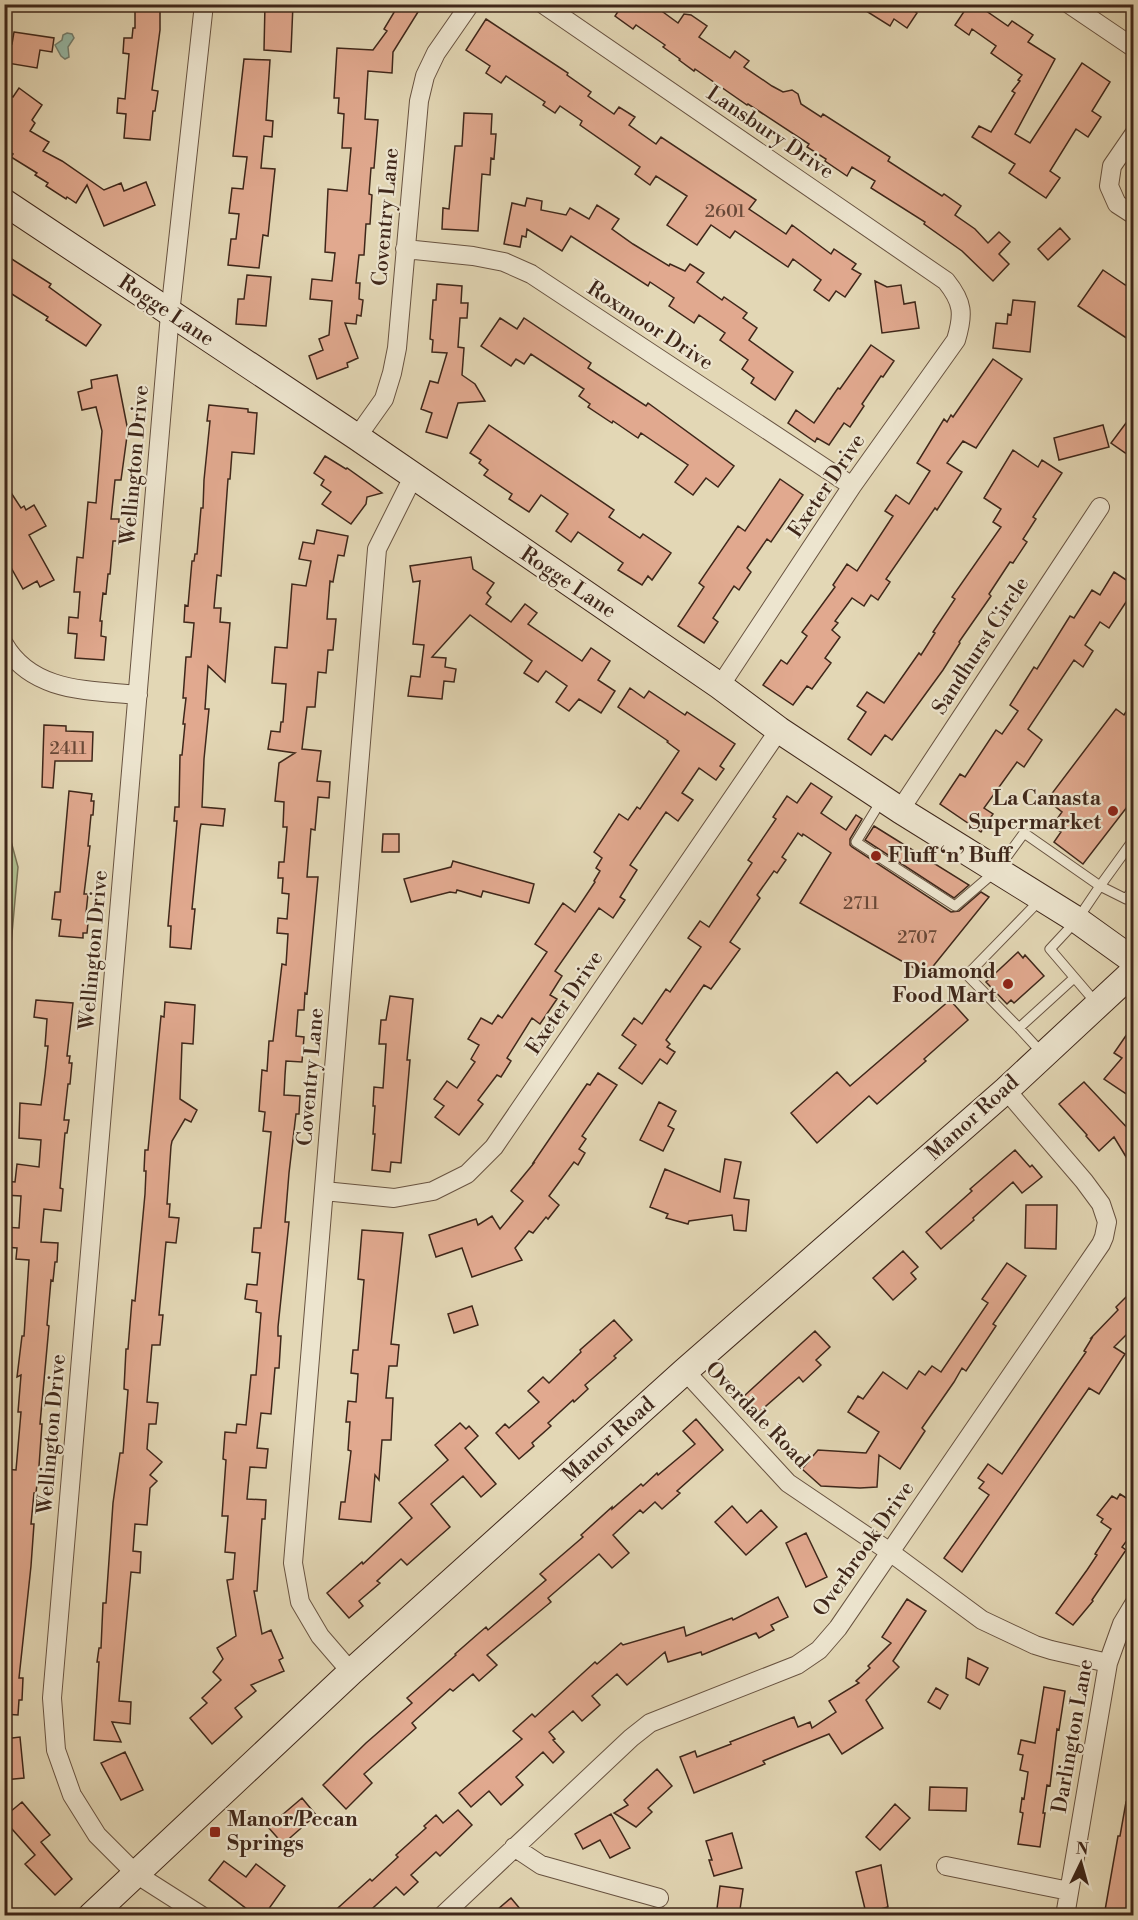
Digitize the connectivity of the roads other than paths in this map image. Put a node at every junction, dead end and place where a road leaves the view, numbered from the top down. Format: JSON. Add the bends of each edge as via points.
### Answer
{"nodes":[{"id":1,"x":204,"y":4,"type":"edge"},
{"id":2,"x":470,"y":4,"type":"edge"},
{"id":3,"x":543,"y":4,"type":"edge"},
{"id":4,"x":1068,"y":4,"type":"edge"},
{"id":5,"x":1134,"y":48,"type":"edge"},
{"id":6,"x":1134,"y":134,"type":"edge"},
{"id":7,"x":4,"y":202,"type":"edge"},
{"id":8,"x":1134,"y":215,"type":"edge"},
{"id":9,"x":405,"y":249,"type":"junction"},
{"id":10,"x":961,"y":308,"type":"joint"},
{"id":11,"x":170,"y":314,"type":"junction"},
{"id":12,"x":357,"y":437,"type":"junction"},
{"id":13,"x":413,"y":477,"type":"junction"},
{"id":14,"x":852,"y":486,"type":"junction"},
{"id":15,"x":1100,"y":507,"type":"dead end"},
{"id":16,"x":4,"y":644,"type":"edge"},
{"id":17,"x":720,"y":686,"type":"junction"},
{"id":18,"x":138,"y":695,"type":"junction"},
{"id":19,"x":779,"y":730,"type":"junction"},
{"id":20,"x":891,"y":805,"type":"junction"},
{"id":21,"x":1134,"y":839,"type":"edge"},
{"id":22,"x":997,"y":870,"type":"junction"},
{"id":23,"x":1100,"y":885,"type":"junction"},
{"id":24,"x":1134,"y":888,"type":"edge"},
{"id":25,"x":1042,"y":898,"type":"junction"},
{"id":26,"x":1077,"y":920,"type":"junction"},
{"id":27,"x":1134,"y":962,"type":"edge"},
{"id":28,"x":1134,"y":971,"type":"edge"},
{"id":29,"x":1074,"y":978,"type":"junction"},
{"id":30,"x":1098,"y":1004,"type":"junction"},
{"id":31,"x":1019,"y":1028,"type":"junction"},
{"id":32,"x":1043,"y":1055,"type":"junction"},
{"id":33,"x":1005,"y":1090,"type":"junction"},
{"id":34,"x":324,"y":1191,"type":"junction"},
{"id":35,"x":685,"y":1371,"type":"junction"},
{"id":36,"x":890,"y":1552,"type":"junction"},
{"id":37,"x":1134,"y":1604,"type":"edge"},
{"id":38,"x":1108,"y":1663,"type":"junction"},
{"id":39,"x":351,"y":1672,"type":"junction"},
{"id":40,"x":514,"y":1847,"type":"junction"},
{"id":41,"x":946,"y":1866,"type":"dead end"},
{"id":42,"x":136,"y":1874,"type":"junction"},
{"id":43,"x":1069,"y":1891,"type":"junction"},
{"id":44,"x":659,"y":1898,"type":"dead end"},
{"id":45,"x":100,"y":1912,"type":"edge"},
{"id":46,"x":191,"y":1913,"type":"edge"},
{"id":47,"x":442,"y":1916,"type":"edge"},
{"id":48,"x":1065,"y":1916,"type":"edge"}],
"edges":[{"from":1,"to":11,"type":"street","name":"Wellington Drive"},
{"from":2,"to":9,"type":"street","name":"Coventry Lane","via":[[425,76],[419,101]]},
{"from":3,"to":10,"type":"street","name":"Lansbury Drive","via":[[946,281]]},
{"from":4,"to":5,"type":"street"},
{"from":6,"to":8,"type":"street","via":[[1112,166],[1108,186],[1117,204]]},
{"from":7,"to":11,"type":"main road","name":"Rogge Lane"},
{"from":9,"to":12,"type":"street","name":"Coventry Lane","via":[[392,373],[384,399]]},
{"from":9,"to":14,"type":"street","name":"Roxmoor Drive","via":[[504,262],[531,274]]},
{"from":10,"to":14,"type":"street","name":"Exeter Drive","via":[[956,340]]},
{"from":11,"to":12,"type":"main road","name":"Rogge Lane"},
{"from":11,"to":18,"type":"street","name":"Wellington Drive"},
{"from":12,"to":13,"type":"main road","name":"Rogge Lane"},
{"from":13,"to":17,"type":"main road","name":"Rogge Lane"},
{"from":13,"to":34,"type":"street","name":"Coventry Lane","via":[[377,549]]},
{"from":14,"to":17,"type":"street","name":"Exeter Drive"},
{"from":15,"to":20,"type":"street","name":"Sandhurst Circle"},
{"from":16,"to":18,"type":"street","via":[[35,676],[49,683]]},
{"from":17,"to":19,"type":"main road","name":"Rogge Lane"},
{"from":18,"to":42,"type":"street","name":"Wellington Drive","via":[[52,1698],[56,1750],[72,1795],[97,1835]]},
{"from":19,"to":20,"type":"main road","name":"Rogge Lane"},
{"from":19,"to":34,"type":"street","name":"Exeter Drive","via":[[494,1147],[466,1174],[433,1191],[394,1198]]},
{"from":20,"to":22,"type":"main road","name":"Rogge Lane"},
{"from":20,"to":22,"type":"lane","via":[[856,842],[954,906]]},
{"from":21,"to":23,"type":"lane"},
{"from":22,"to":23,"type":"lane","via":[[1024,833]]},
{"from":22,"to":25,"type":"main road","name":"Rogge Lane"},
{"from":23,"to":24,"type":"lane","via":[[1126,899]]},
{"from":23,"to":26,"type":"lane"},
{"from":25,"to":26,"type":"main road","name":"Rogge Lane"},
{"from":25,"to":31,"type":"lane","via":[[967,975]]},
{"from":26,"to":27,"type":"main road","name":"Rogge Lane"},
{"from":26,"to":29,"type":"lane","via":[[1050,949]]},
{"from":28,"to":30,"type":"main road","name":"Manor Road"},
{"from":29,"to":30,"type":"lane"},
{"from":29,"to":31,"type":"lane"},
{"from":30,"to":32,"type":"main road","name":"Manor Road"},
{"from":31,"to":32,"type":"lane"},
{"from":32,"to":33,"type":"main road","name":"Manor Road"},
{"from":33,"to":35,"type":"main road","name":"Manor Road"},
{"from":33,"to":36,"type":"street","name":"Overbrook Drive","via":[[1101,1204],[1107,1221],[1104,1237]]},
{"from":34,"to":39,"type":"street","name":"Coventry Lane","via":[[293,1563],[300,1602],[320,1636]]},
{"from":35,"to":36,"type":"street","name":"Overdale Road","via":[[788,1483]]},
{"from":35,"to":39,"type":"main road","name":"Manor Road"},
{"from":36,"to":38,"type":"street","name":"Overdale Road","via":[[1001,1630],[1051,1650]]},
{"from":36,"to":40,"type":"street","name":"Overbrook Drive","via":[[819,1650],[797,1665],[650,1723]]},
{"from":37,"to":38,"type":"street","name":"Darlington Lane"},
{"from":38,"to":43,"type":"street","name":"Darlington Lane"},
{"from":39,"to":42,"type":"main road","name":"Manor Road"},
{"from":40,"to":44,"type":"street","via":[[541,1865]]},
{"from":40,"to":47,"type":"street","name":"Overbrook Drive"},
{"from":41,"to":43,"type":"street"},
{"from":42,"to":45,"type":"main road","name":"Manor Road"},
{"from":42,"to":46,"type":"street","name":"Wellington Drive"},
{"from":43,"to":48,"type":"street","name":"Darlington Lane"}]}
